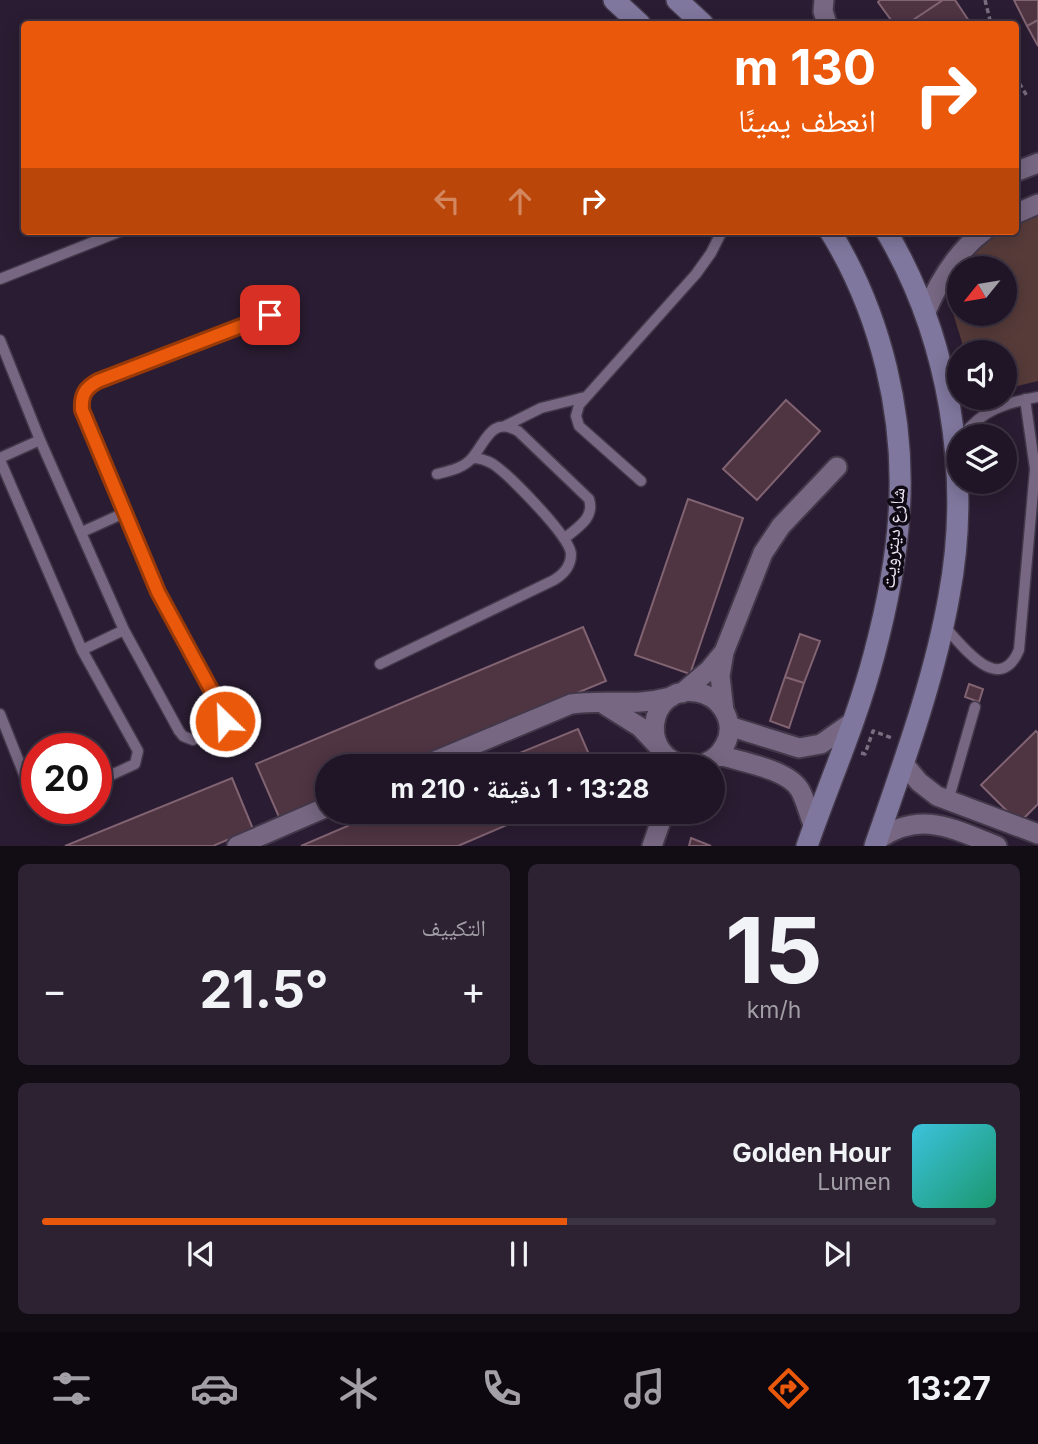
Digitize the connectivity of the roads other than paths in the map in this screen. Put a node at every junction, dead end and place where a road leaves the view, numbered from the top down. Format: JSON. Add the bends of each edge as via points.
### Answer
{"nodes":[{"id":1,"x":614,"y":0,"type":"edge"},
{"id":2,"x":677,"y":0,"type":"edge"},
{"id":3,"x":824,"y":0,"type":"edge"},
{"id":4,"x":637,"y":21,"type":"edge"},
{"id":5,"x":700,"y":21,"type":"edge"},
{"id":6,"x":826,"y":21,"type":"edge"},
{"id":7,"x":1038,"y":163,"type":"edge"},
{"id":8,"x":1019,"y":170,"type":"edge"},
{"id":9,"x":1038,"y":204,"type":"edge"},
{"id":10,"x":1019,"y":212,"type":"edge"},
{"id":11,"x":111,"y":235,"type":"edge"},
{"id":12,"x":720,"y":235,"type":"edge"},
{"id":13,"x":832,"y":235,"type":"edge"},
{"id":14,"x":888,"y":235,"type":"edge"},
{"id":15,"x":980,"y":235,"type":"edge"},
{"id":16,"x":0,"y":279,"type":"edge"},
{"id":17,"x":925,"y":314,"type":"junction"},
{"id":18,"x":270,"y":315,"type":"dead end"},
{"id":19,"x":0,"y":340,"type":"edge"},
{"id":20,"x":3,"y":355,"type":"edge"},
{"id":21,"x":586,"y":396,"type":"junction"},
{"id":22,"x":1038,"y":397,"type":"edge"},
{"id":23,"x":1025,"y":399,"type":"junction"},
{"id":24,"x":954,"y":424,"type":"edge"},
{"id":25,"x":973,"y":424,"type":"edge"},
{"id":26,"x":504,"y":427,"type":"junction"},
{"id":27,"x":40,"y":440,"type":"junction"},
{"id":28,"x":472,"y":458,"type":"junction"},
{"id":29,"x":0,"y":459,"type":"edge"},
{"id":30,"x":836,"y":467,"type":"dead end"},
{"id":31,"x":1036,"y":469,"type":"edge"},
{"id":32,"x":437,"y":474,"type":"dead end"},
{"id":33,"x":641,"y":481,"type":"dead end"},
{"id":34,"x":958,"y":494,"type":"edge"},
{"id":35,"x":124,"y":513,"type":"junction"},
{"id":36,"x":82,"y":532,"type":"junction"},
{"id":37,"x":565,"y":538,"type":"junction"},
{"id":38,"x":943,"y":626,"type":"junction"},
{"id":39,"x":124,"y":630,"type":"junction"},
{"id":40,"x":82,"y":650,"type":"junction"},
{"id":41,"x":724,"y":652,"type":"junction"},
{"id":42,"x":380,"y":664,"type":"dead end"},
{"id":43,"x":676,"y":695,"type":"junction"},
{"id":44,"x":597,"y":702,"type":"junction"},
{"id":45,"x":975,"y":708,"type":"dead end"},
{"id":46,"x":0,"y":714,"type":"edge"},
{"id":47,"x":726,"y":719,"type":"junction"},
{"id":48,"x":851,"y":723,"type":"junction"},
{"id":49,"x":657,"y":745,"type":"junction"},
{"id":50,"x":452,"y":754,"type":"edge"},
{"id":51,"x":665,"y":754,"type":"edge"},
{"id":52,"x":720,"y":754,"type":"edge"},
{"id":53,"x":725,"y":757,"type":"edge"},
{"id":54,"x":906,"y":759,"type":"junction"},
{"id":55,"x":21,"y":767,"type":"edge"},
{"id":56,"x":112,"y":775,"type":"edge"},
{"id":57,"x":948,"y":802,"type":"junction"},
{"id":58,"x":315,"y":812,"type":"edge"},
{"id":59,"x":660,"y":824,"type":"edge"},
{"id":60,"x":1038,"y":834,"type":"edge"},
{"id":61,"x":810,"y":836,"type":"edge"},
{"id":62,"x":876,"y":843,"type":"edge"},
{"id":63,"x":237,"y":845,"type":"edge"},
{"id":64,"x":652,"y":845,"type":"edge"},
{"id":65,"x":997,"y":845,"type":"edge"}],
"edges":[{"from":1,"to":4,"type":"street"},
{"from":2,"to":5,"type":"street"},
{"from":3,"to":6,"type":"street"},
{"from":7,"to":8,"type":"street"},
{"from":9,"to":10,"type":"street"},
{"from":11,"to":16,"type":"lane"},
{"from":12,"to":21,"type":"lane","via":[[696,274]]},
{"from":13,"to":48,"type":"street","name":"شارع ديترويت","via":[[862,295],[881,348],[894,403],[900,459],[900,516],[888,591]]},
{"from":14,"to":17,"type":"street"},
{"from":15,"to":17,"type":"street","via":[[953,263]]},
{"from":17,"to":24,"type":"street"},
{"from":18,"to":35,"type":"lane","via":[[98,381],[84,392],[82,410]]},
{"from":19,"to":20,"type":"lane"},
{"from":20,"to":27,"type":"lane"},
{"from":21,"to":26,"type":"lane","via":[[541,408]]},
{"from":21,"to":33,"type":"lane","via":[[576,416],[579,426]]},
{"from":22,"to":23,"type":"lane"},
{"from":23,"to":25,"type":"lane","via":[[987,412]]},
{"from":23,"to":31,"type":"lane"},
{"from":26,"to":28,"type":"lane","via":[[490,432]]},
{"from":26,"to":37,"type":"lane","via":[[518,431],[589,499],[589,516]]},
{"from":27,"to":29,"type":"lane"},
{"from":27,"to":36,"type":"lane"},
{"from":28,"to":32,"type":"lane"},
{"from":28,"to":37,"type":"lane","via":[[497,468]]},
{"from":29,"to":40,"type":"lane"},
{"from":30,"to":41,"type":"street","via":[[781,526],[763,553]]},
{"from":31,"to":38,"type":"lane","via":[[1017,656],[1002,668],[982,665]]},
{"from":34,"to":38,"type":"street","via":[[953,574]]},
{"from":35,"to":36,"type":"lane"},
{"from":35,"to":39,"type":"lane","via":[[158,592],[222,710],[222,726],[193,740],[183,736]]},
{"from":36,"to":39,"type":"lane"},
{"from":37,"to":42,"type":"lane","via":[[570,554],[561,576]]},
{"from":38,"to":54,"type":"street"},
{"from":39,"to":40,"type":"lane"},
{"from":40,"to":56,"type":"lane","via":[[138,751],[135,764]]},
{"from":41,"to":43,"type":"street"},
{"from":41,"to":47,"type":"street","via":[[720,676]]},
{"from":43,"to":44,"type":"street","via":[[634,704]]},
{"from":43,"to":47,"type":"street","via":[[692,691],[711,697]]},
{"from":43,"to":49,"type":"street","via":[[663,704],[654,724]]},
{"from":44,"to":49,"type":"street","via":[[630,720]]},
{"from":44,"to":50,"type":"street","via":[[559,709]]},
{"from":45,"to":57,"type":"lane"},
{"from":46,"to":55,"type":"lane"},
{"from":47,"to":48,"type":"street","via":[[799,748],[821,744]]},
{"from":47,"to":52,"type":"street","via":[[727,742]]},
{"from":48,"to":61,"type":"street","name":"شارع ديترويت"},
{"from":49,"to":51,"type":"street"},
{"from":53,"to":61,"type":"street","via":[[790,779],[800,790]]},
{"from":54,"to":57,"type":"street","via":[[919,782]]},
{"from":54,"to":62,"type":"street"},
{"from":57,"to":60,"type":"street"},
{"from":58,"to":63,"type":"street"},
{"from":59,"to":64,"type":"street"},
{"from":62,"to":65,"type":"street","via":[[897,828],[933,824]]}]}
